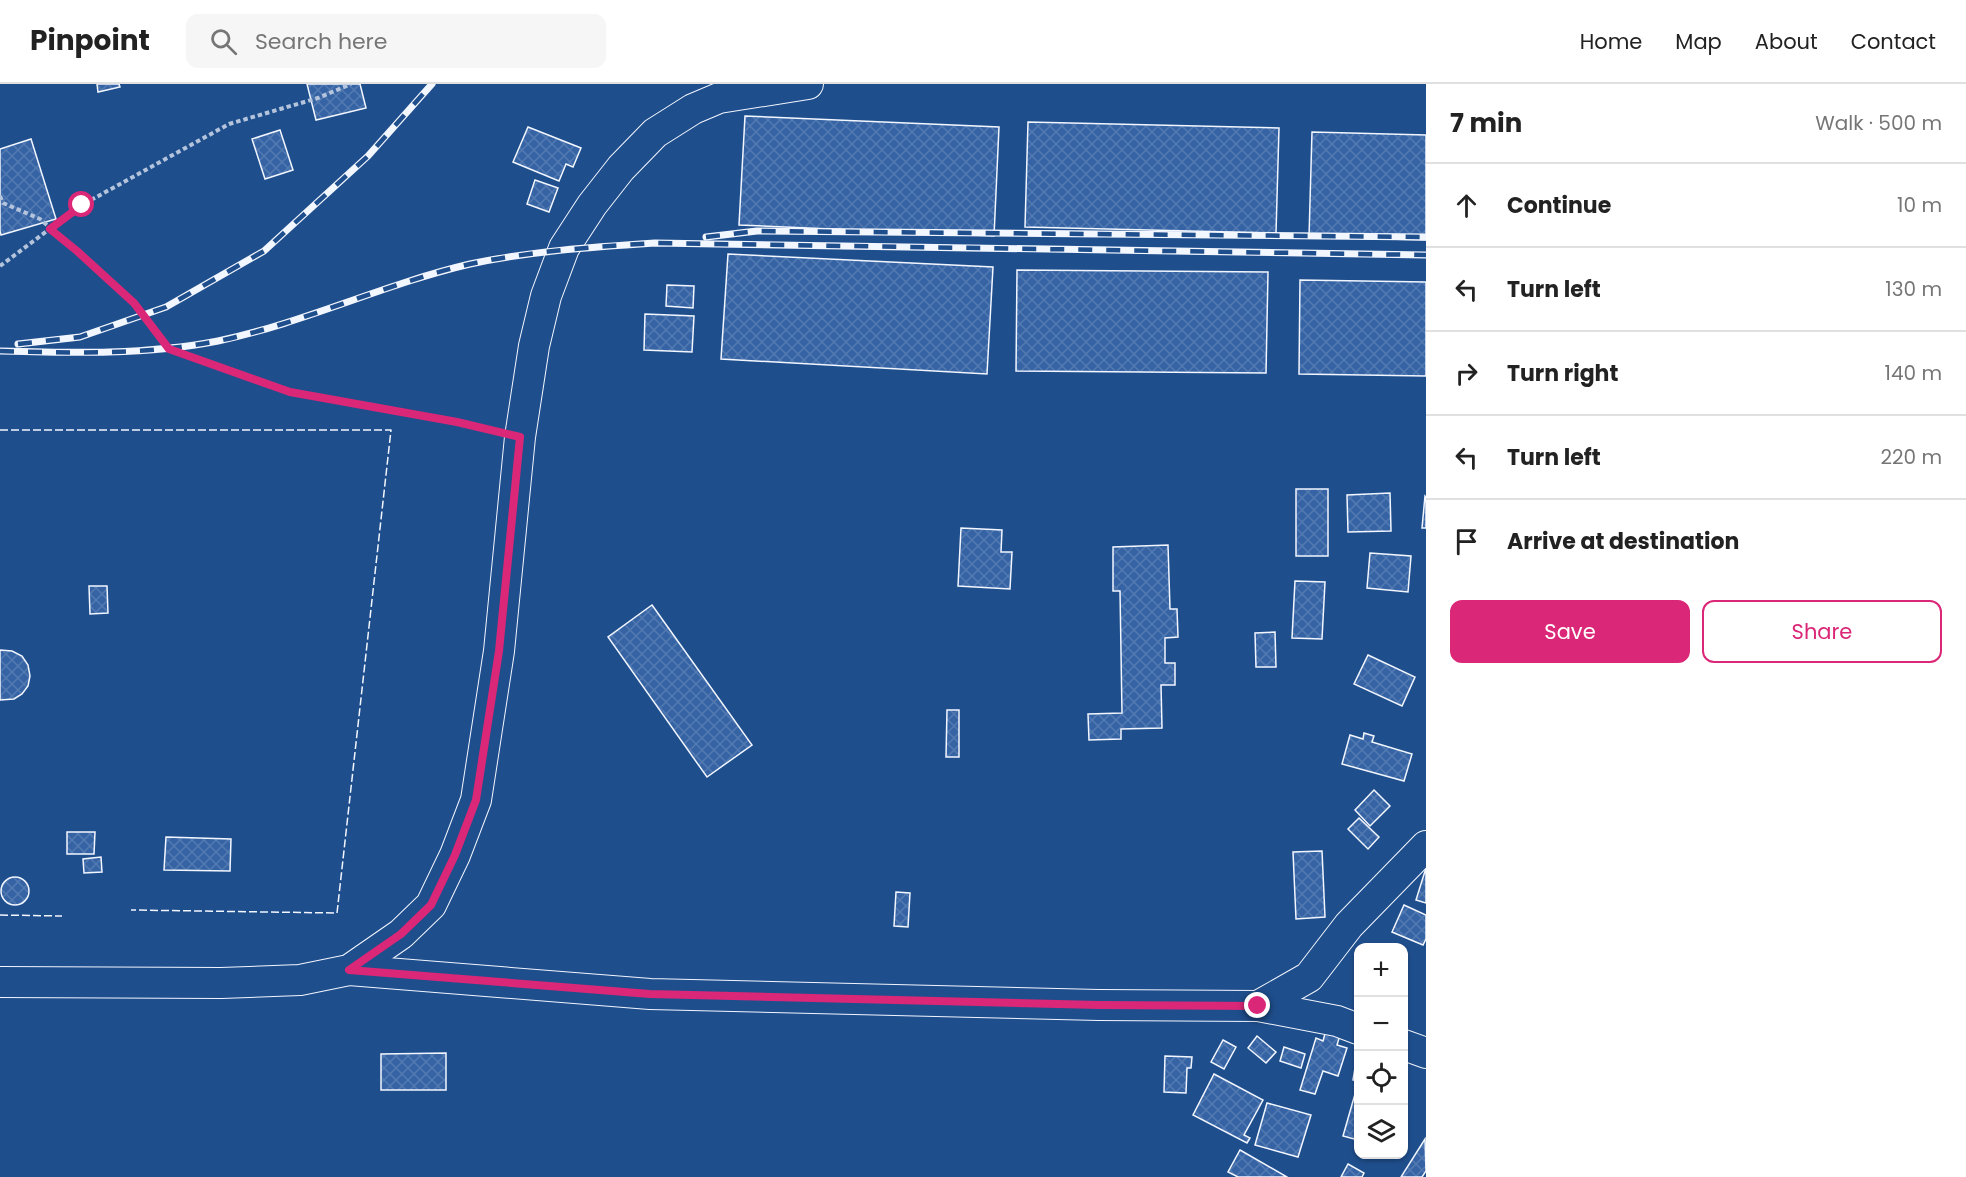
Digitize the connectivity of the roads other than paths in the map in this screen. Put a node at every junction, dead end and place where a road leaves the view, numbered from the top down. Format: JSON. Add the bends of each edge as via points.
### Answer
{"nodes":[{"id":1,"x":808,"y":84,"type":"edge"},
{"id":2,"x":1426,"y":846,"type":"edge"},
{"id":3,"x":349,"y":970,"type":"junction"},
{"id":4,"x":0,"y":982,"type":"edge"},
{"id":5,"x":1258,"y":1006,"type":"junction"},
{"id":6,"x":1354,"y":1027,"type":"edge"},
{"id":7,"x":1408,"y":1046,"type":"edge"},
{"id":8,"x":1426,"y":1053,"type":"edge"}],
"edges":[{"from":1,"to":3,"type":"street","via":[[720,98],[693,109],[655,133],[621,168],[564,248],[546,296],[534,346],[520,437],[499,651],[476,800],[431,905],[401,934]]},
{"from":2,"to":5,"type":"street","via":[[1349,925],[1309,977]]},
{"from":3,"to":4,"type":"street","via":[[300,980],[221,983]]},
{"from":3,"to":5,"type":"street","via":[[650,994]]},
{"from":5,"to":6,"type":"street"},
{"from":7,"to":8,"type":"street"}]}
